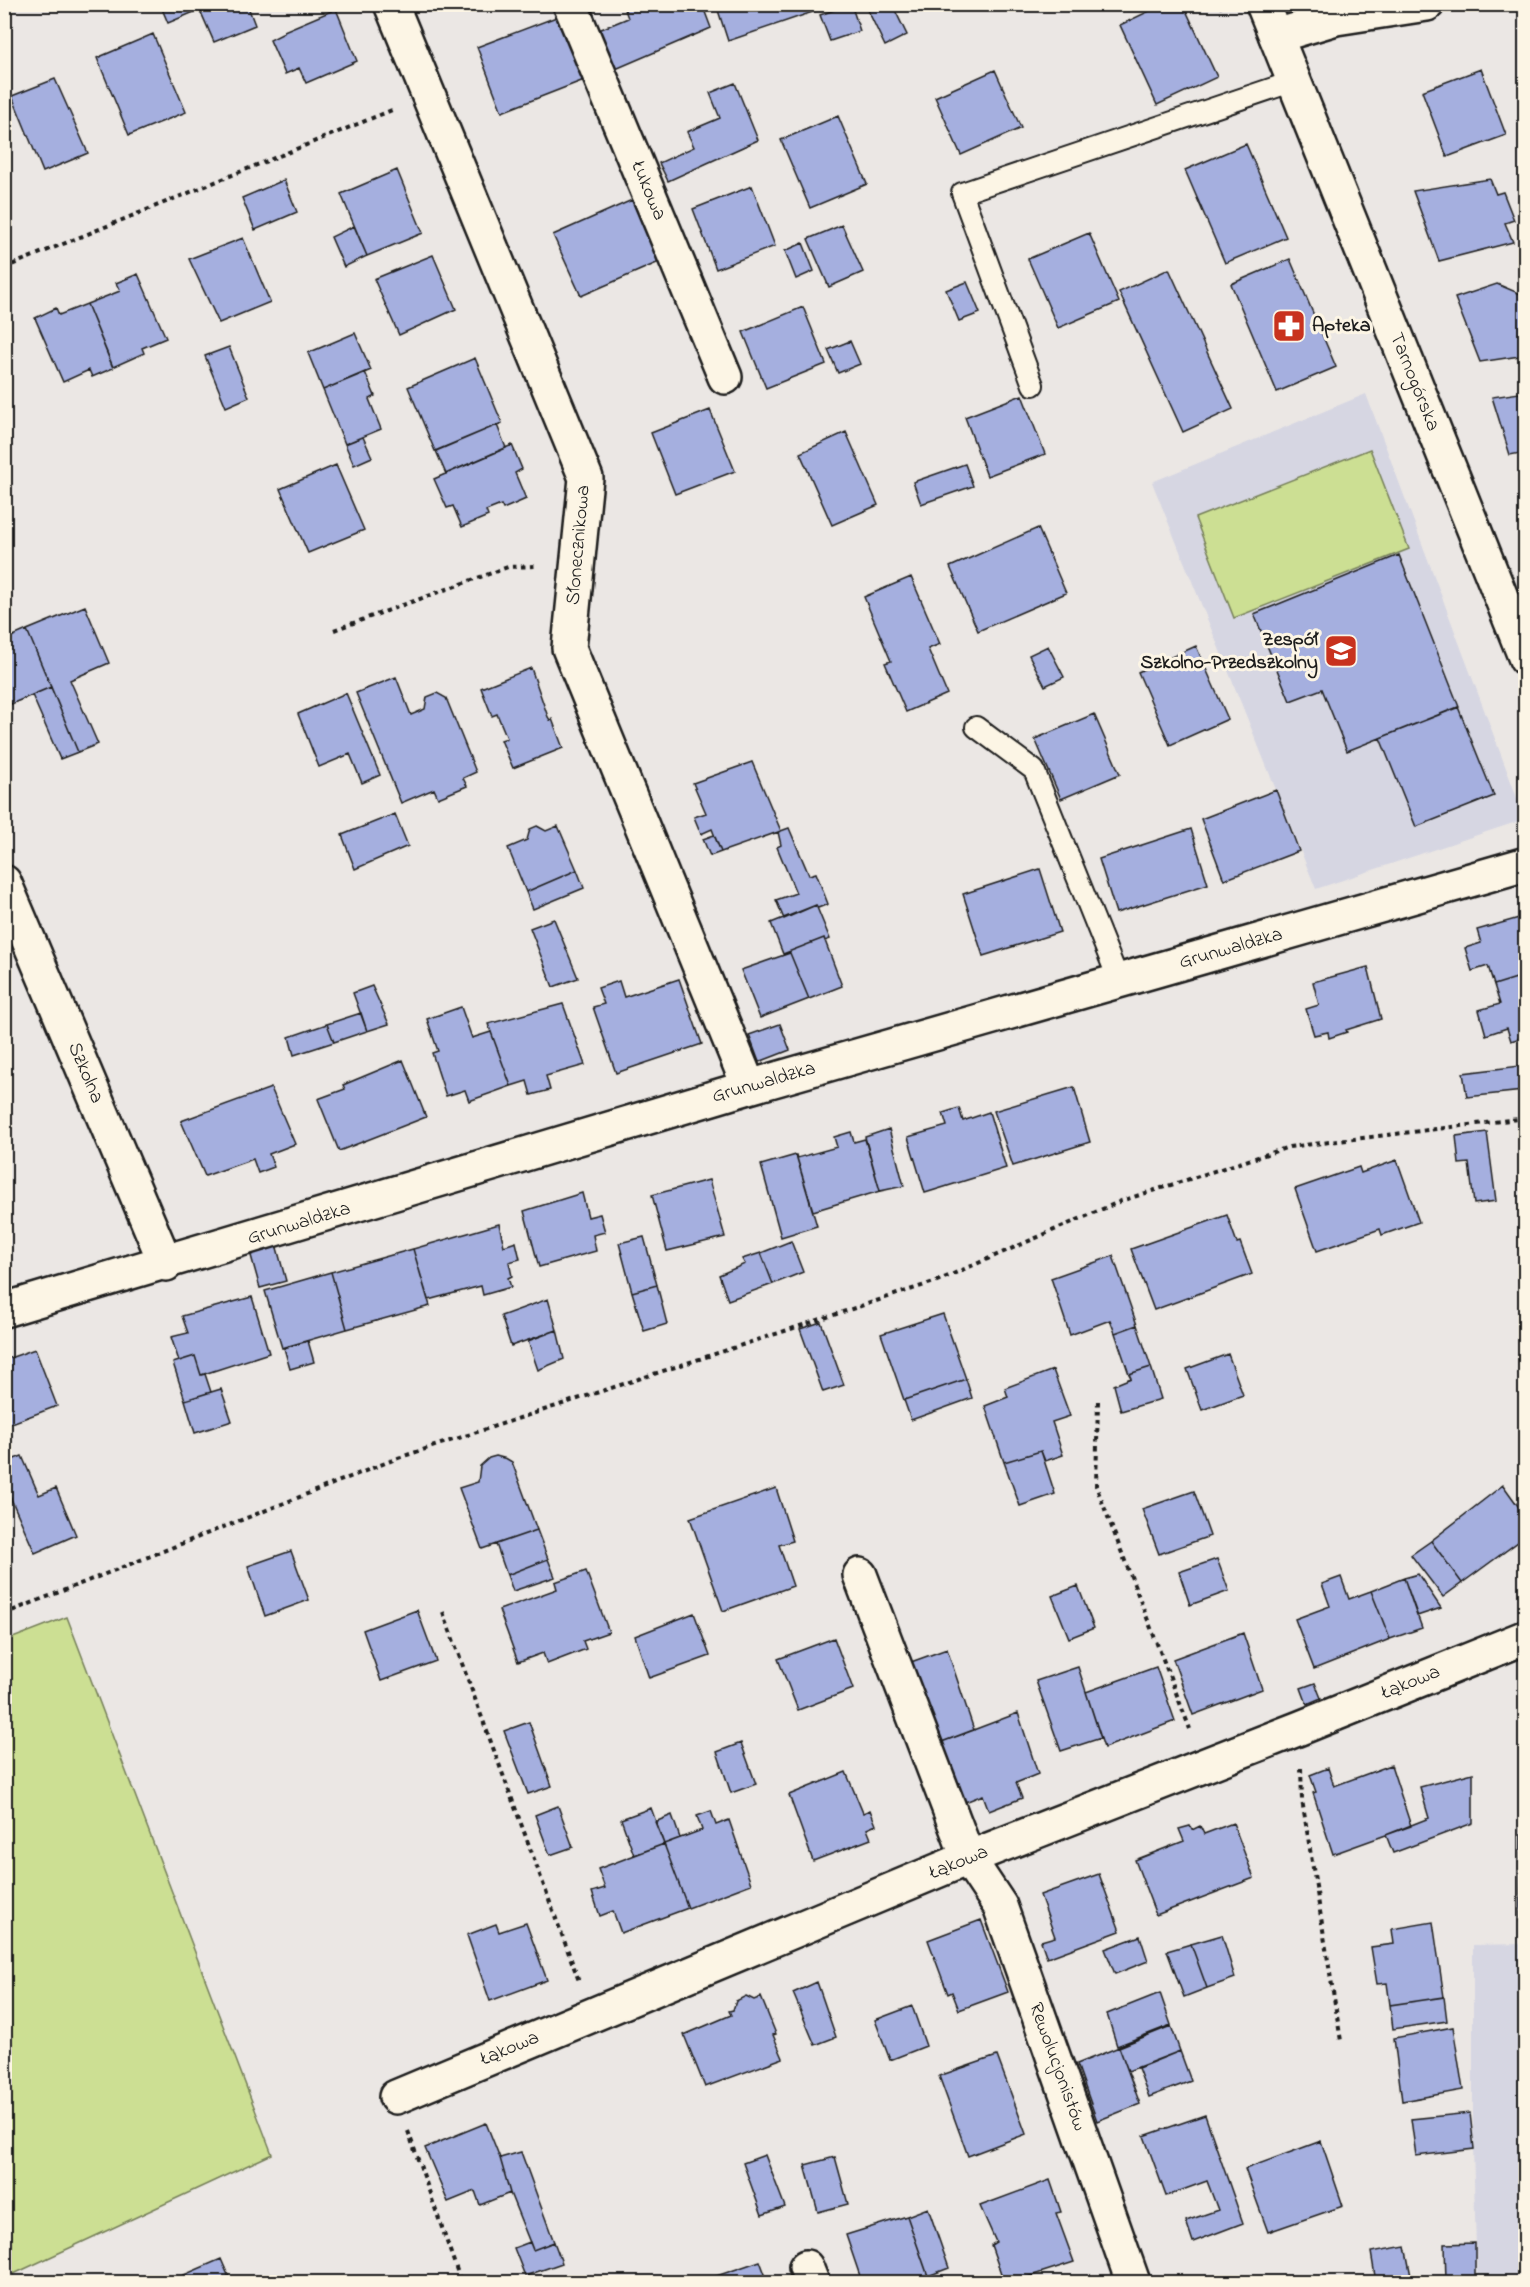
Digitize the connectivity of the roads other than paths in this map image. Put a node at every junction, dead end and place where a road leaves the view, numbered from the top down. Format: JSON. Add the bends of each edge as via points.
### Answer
{"nodes":[{"id":1,"x":391,"y":4,"type":"edge"},
{"id":2,"x":570,"y":4,"type":"edge"},
{"id":3,"x":1263,"y":4,"type":"edge"},
{"id":4,"x":1427,"y":4,"type":"edge"},
{"id":5,"x":1275,"y":36,"type":"junction"},
{"id":6,"x":1294,"y":81,"type":"junction"},
{"id":7,"x":726,"y":377,"type":"dead end"},
{"id":8,"x":1033,"y":385,"type":"dead end"},
{"id":9,"x":1526,"y":659,"type":"edge"},
{"id":10,"x":976,"y":727,"type":"dead end"},
{"id":11,"x":1526,"y":864,"type":"edge"},
{"id":12,"x":5,"y":884,"type":"edge"},
{"id":13,"x":1119,"y":981,"type":"junction"},
{"id":14,"x":749,"y":1087,"type":"junction"},
{"id":15,"x":166,"y":1264,"type":"junction"},
{"id":16,"x":4,"y":1310,"type":"edge"},
{"id":17,"x":860,"y":1575,"type":"dead end"},
{"id":18,"x":1526,"y":1637,"type":"edge"},
{"id":19,"x":968,"y":1858,"type":"junction"},
{"id":20,"x":396,"y":2097,"type":"road end"},
{"id":21,"x":1133,"y":2283,"type":"edge"}],
"edges":[{"from":1,"to":14,"type":"street","name":"Słonecznikowa","via":[[586,478],[569,648]]},
{"from":2,"to":7,"type":"street","name":"Łukowa"},
{"from":3,"to":5,"type":"street","name":"Tarnogórska"},
{"from":4,"to":5,"type":"street","via":[[1336,18]]},
{"from":5,"to":6,"type":"street","name":"Tarnogórska"},
{"from":6,"to":8,"type":"lane","via":[[962,193]]},
{"from":6,"to":9,"type":"street","name":"Tarnogórska"},
{"from":10,"to":13,"type":"lane","via":[[1034,770]]},
{"from":11,"to":13,"type":"street","name":"Grunwaldzka"},
{"from":12,"to":15,"type":"street","name":"Szkolna"},
{"from":13,"to":14,"type":"street","name":"Grunwaldzka"},
{"from":14,"to":15,"type":"street","name":"Grunwaldzka"},
{"from":15,"to":16,"type":"street","name":"Grunwaldzka"},
{"from":17,"to":19,"type":"street","name":"Rewolucjonistów"},
{"from":18,"to":19,"type":"street","name":"Łąkowa"},
{"from":19,"to":20,"type":"street","name":"Łąkowa"},
{"from":19,"to":21,"type":"street","name":"Rewolucjonistów","via":[[1000,1906]]}]}
